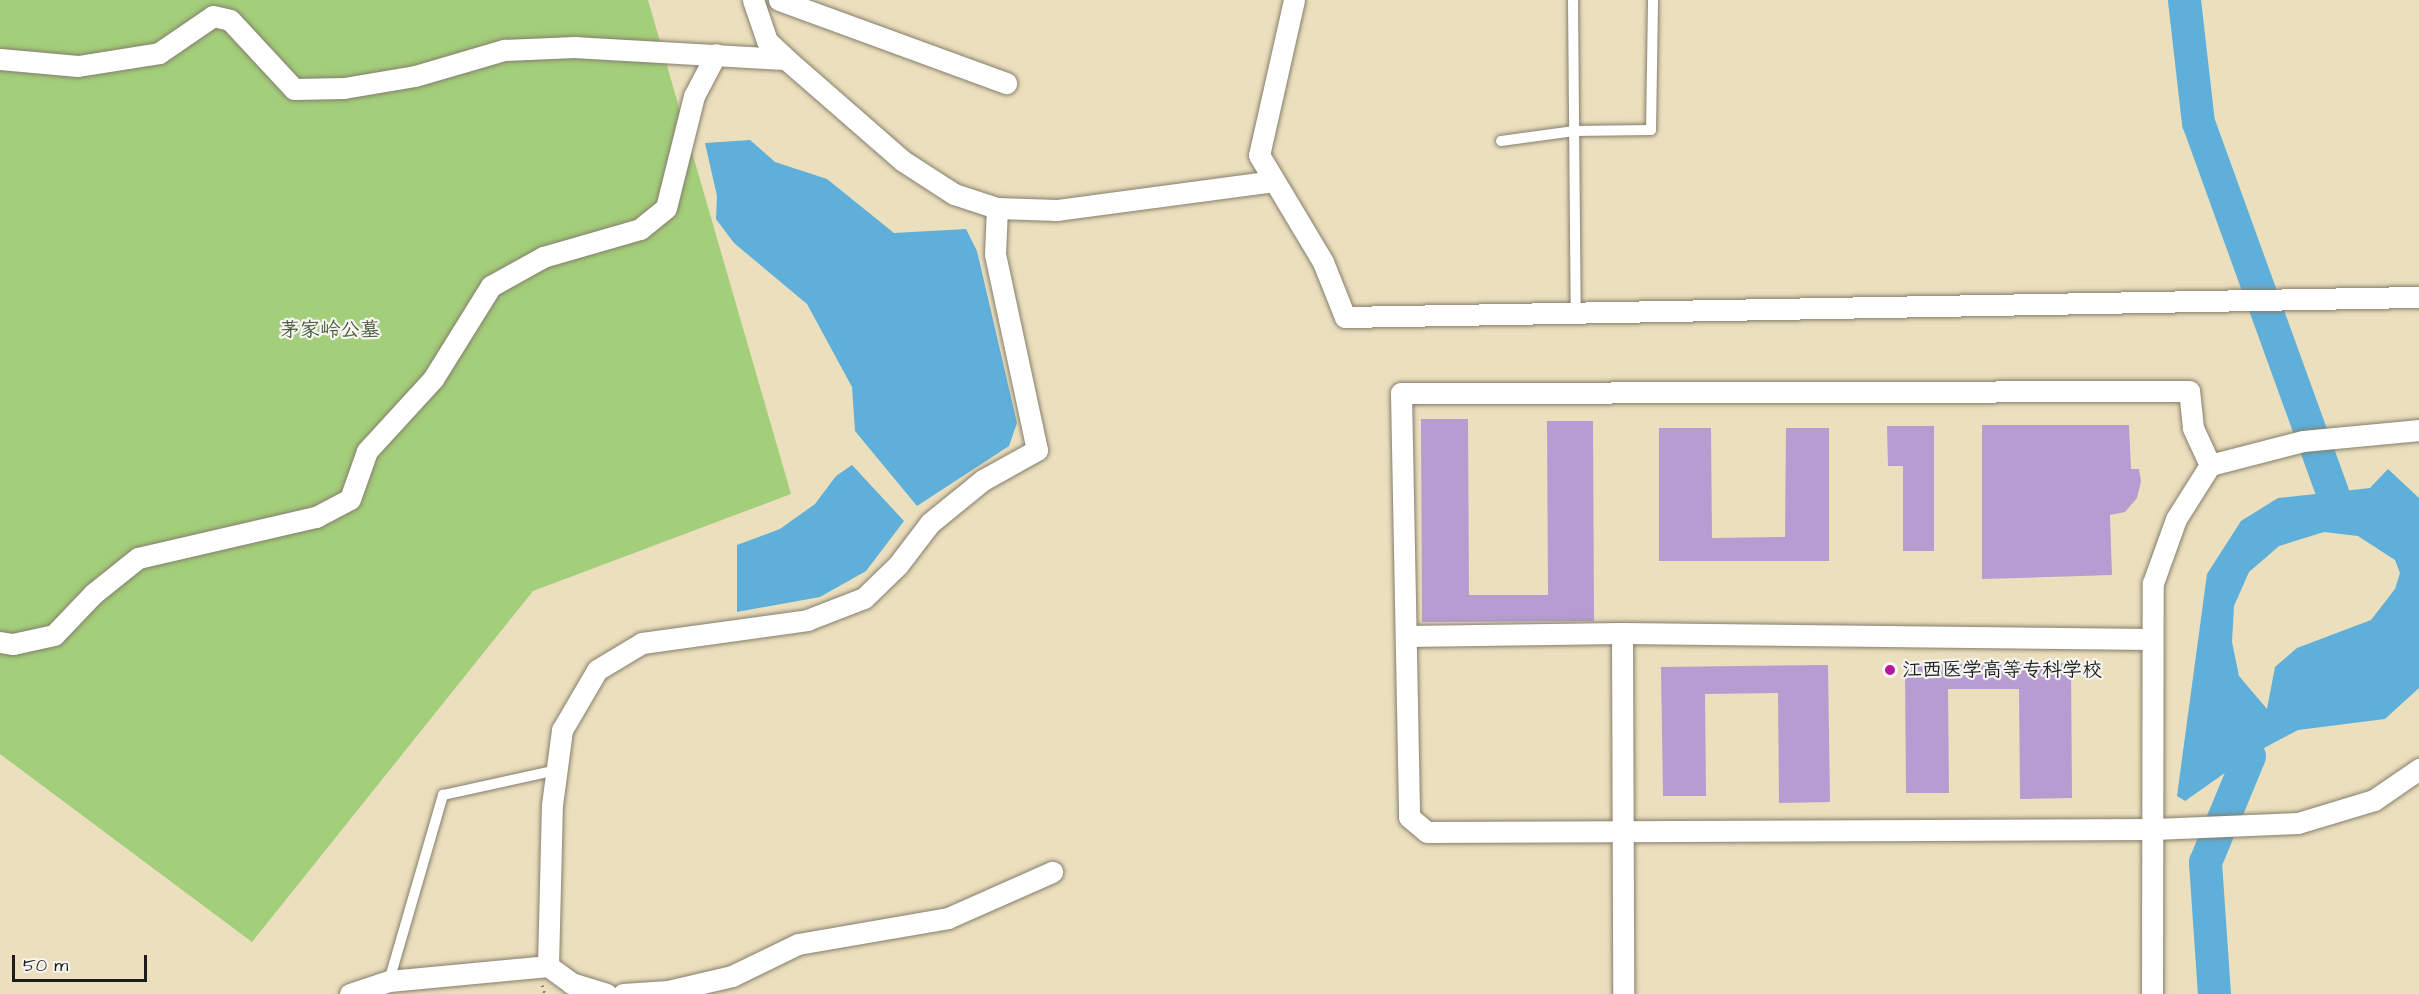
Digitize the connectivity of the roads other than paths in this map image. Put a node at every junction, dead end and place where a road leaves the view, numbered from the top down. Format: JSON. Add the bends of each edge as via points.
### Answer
{"nodes":[{"id":1,"x":753,"y":0,"type":"edge"},
{"id":2,"x":779,"y":0,"type":"edge"},
{"id":3,"x":1294,"y":0,"type":"edge"},
{"id":4,"x":1573,"y":0,"type":"edge"},
{"id":5,"x":1653,"y":0,"type":"edge"},
{"id":6,"x":232,"y":10,"type":"edge"},
{"id":7,"x":716,"y":54,"type":"junction"},
{"id":8,"x":0,"y":59,"type":"edge"},
{"id":9,"x":786,"y":59,"type":"junction"},
{"id":10,"x":1006,"y":82,"type":"dead end"},
{"id":11,"x":1574,"y":131,"type":"junction"},
{"id":12,"x":1501,"y":141,"type":"dead end"},
{"id":13,"x":1273,"y":182,"type":"junction"},
{"id":14,"x":997,"y":208,"type":"junction"},
{"id":15,"x":2419,"y":297,"type":"edge"},
{"id":16,"x":1576,"y":313,"type":"junction"},
{"id":17,"x":2419,"y":430,"type":"edge"},
{"id":18,"x":2210,"y":465,"type":"junction"},
{"id":19,"x":1622,"y":633,"type":"junction"},
{"id":20,"x":1406,"y":636,"type":"junction"},
{"id":21,"x":2150,"y":639,"type":"junction"},
{"id":22,"x":0,"y":642,"type":"edge"},
{"id":23,"x":2419,"y":769,"type":"edge"},
{"id":24,"x":557,"y":770,"type":"junction"},
{"id":25,"x":2154,"y":829,"type":"junction"},
{"id":26,"x":1622,"y":833,"type":"junction"},
{"id":27,"x":1052,"y":872,"type":"dead end"},
{"id":28,"x":548,"y":966,"type":"junction"},
{"id":29,"x":389,"y":981,"type":"junction"},
{"id":30,"x":350,"y":994,"type":"edge"},
{"id":31,"x":606,"y":994,"type":"edge"},
{"id":32,"x":623,"y":994,"type":"edge"},
{"id":33,"x":1623,"y":994,"type":"edge"},
{"id":34,"x":2152,"y":994,"type":"edge"}],
"edges":[{"from":1,"to":9,"type":"street","via":[[767,41]]},
{"from":2,"to":10,"type":"street"},
{"from":3,"to":13,"type":"street","via":[[1259,155]]},
{"from":4,"to":11,"type":"lane"},
{"from":5,"to":11,"type":"lane","via":[[1651,130]]},
{"from":6,"to":7,"type":"street","via":[[294,89],[344,88],[415,76],[504,50],[575,47]]},
{"from":6,"to":8,"type":"street","via":[[213,16],[159,54],[78,66]]},
{"from":7,"to":9,"type":"street"},
{"from":7,"to":22,"type":"street","via":[[694,96],[666,208],[640,230],[543,257],[491,286],[433,379],[367,451],[350,499],[316,517],[138,558],[93,594],[54,635],[13,644]]},
{"from":9,"to":14,"type":"street","via":[[903,161],[954,194]]},
{"from":11,"to":12,"type":"lane"},
{"from":11,"to":16,"type":"lane"},
{"from":13,"to":14,"type":"street","via":[[1057,210]]},
{"from":13,"to":16,"type":"street","via":[[1323,262],[1345,317]]},
{"from":14,"to":24,"type":"street","via":[[995,254],[1037,450],[983,480],[930,523],[898,565],[864,598],[807,621],[642,643],[597,670],[562,730]]},
{"from":15,"to":16,"type":"street"},
{"from":17,"to":18,"type":"street","via":[[2303,441]]},
{"from":18,"to":20,"type":"street","via":[[2193,428],[2189,391],[1401,393]]},
{"from":18,"to":21,"type":"street","via":[[2176,519],[2153,583]]},
{"from":19,"to":20,"type":"street"},
{"from":19,"to":21,"type":"street"},
{"from":19,"to":26,"type":"street"},
{"from":20,"to":26,"type":"street","via":[[1409,817],[1427,832]]},
{"from":21,"to":25,"type":"street"},
{"from":23,"to":25,"type":"street","via":[[2374,800],[2298,823]]},
{"from":24,"to":28,"type":"street","via":[[552,805]]},
{"from":24,"to":29,"type":"lane","via":[[443,795]]},
{"from":25,"to":26,"type":"street"},
{"from":25,"to":34,"type":"street"},
{"from":26,"to":33,"type":"street"},
{"from":27,"to":32,"type":"street","via":[[948,918],[798,944],[732,976],[668,991]]},
{"from":28,"to":29,"type":"street"},
{"from":28,"to":31,"type":"street","via":[[571,983]]},
{"from":29,"to":30,"type":"street"}]}
